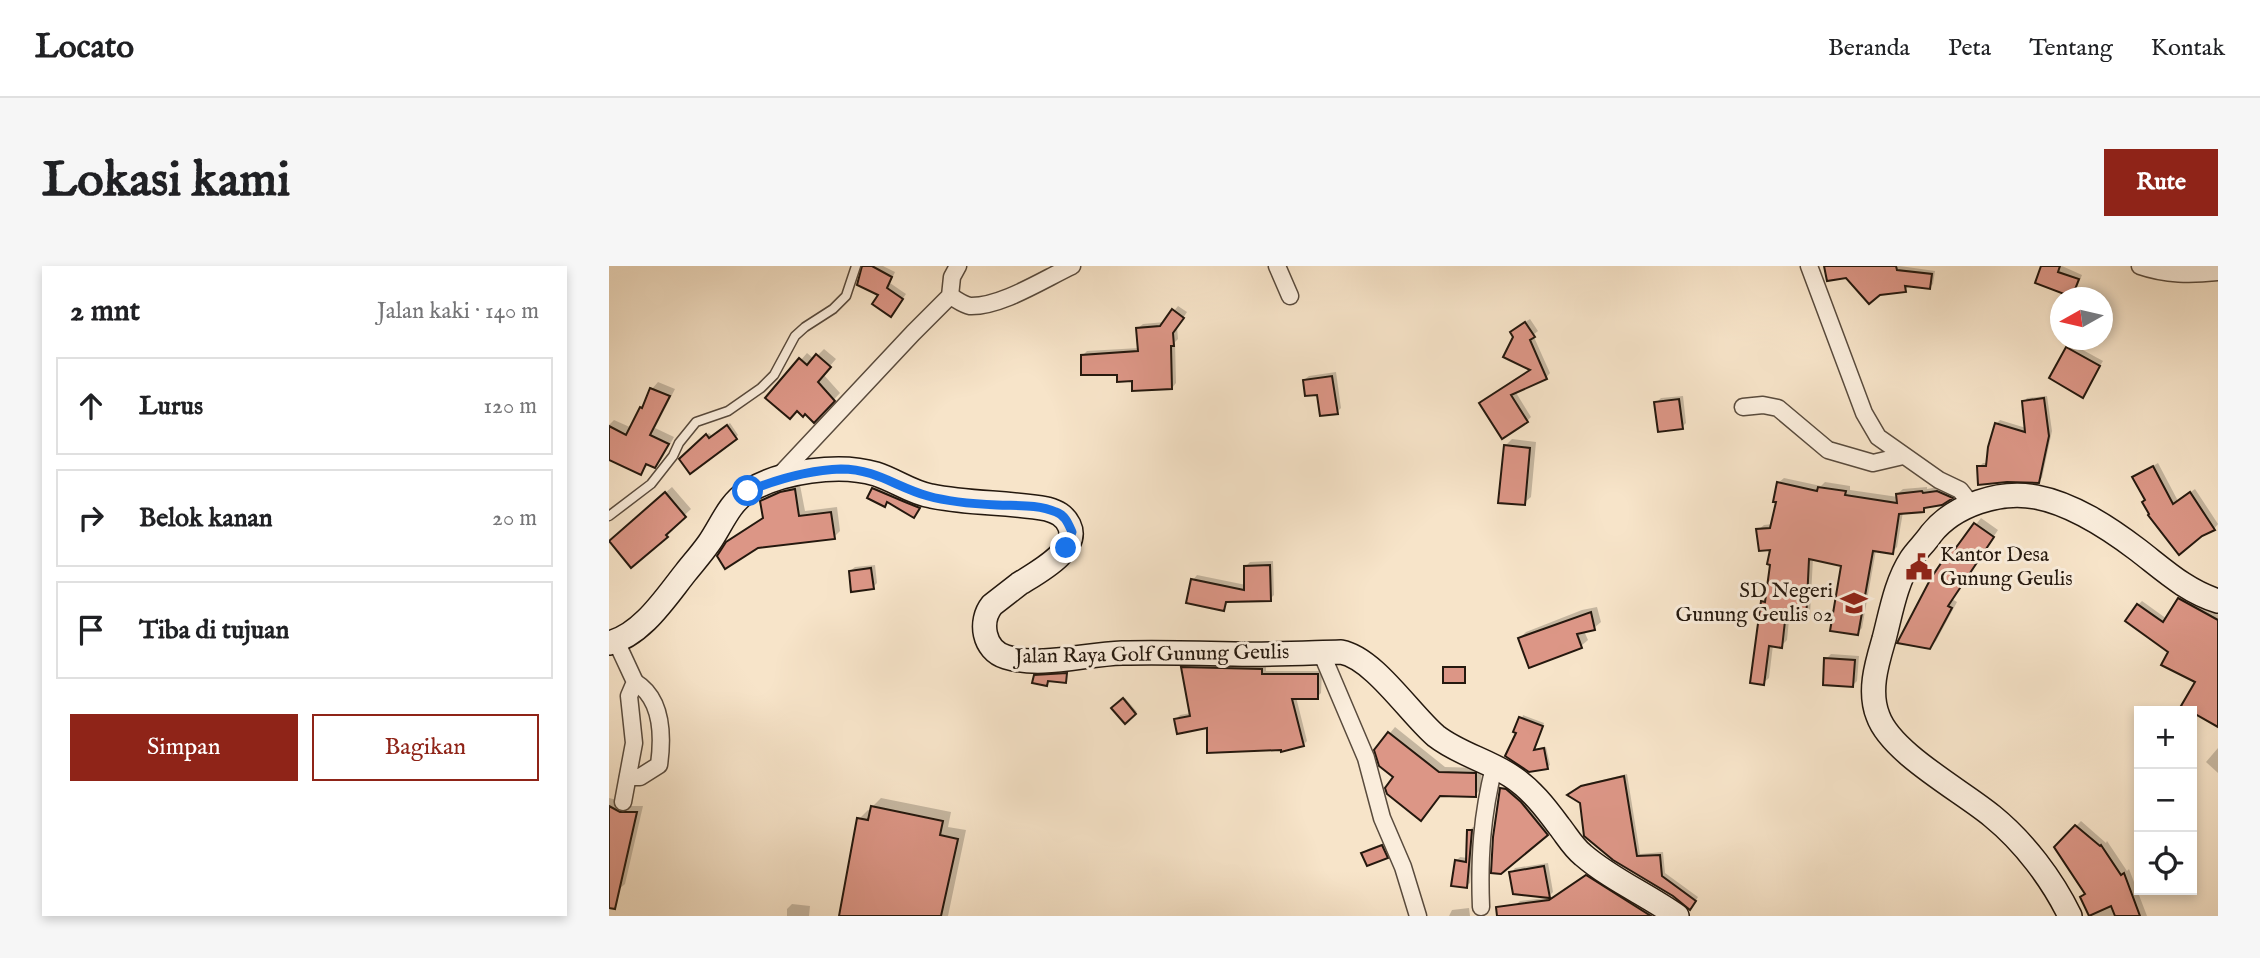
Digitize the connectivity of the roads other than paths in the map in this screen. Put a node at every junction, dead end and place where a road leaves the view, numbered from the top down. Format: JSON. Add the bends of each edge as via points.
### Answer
{"nodes":[{"id":1,"x":856,"y":266,"type":"edge"},
{"id":2,"x":958,"y":266,"type":"edge"},
{"id":3,"x":1072,"y":266,"type":"edge"},
{"id":4,"x":1277,"y":266,"type":"edge"},
{"id":5,"x":1809,"y":266,"type":"edge"},
{"id":6,"x":2140,"y":266,"type":"edge"},
{"id":7,"x":2218,"y":272,"type":"edge"},
{"id":8,"x":950,"y":296,"type":"junction"},
{"id":9,"x":1290,"y":296,"type":"dead end"},
{"id":10,"x":1743,"y":407,"type":"dead end"},
{"id":11,"x":1903,"y":456,"type":"junction"},
{"id":12,"x":775,"y":480,"type":"junction"},
{"id":13,"x":1971,"y":504,"type":"junction"},
{"id":14,"x":609,"y":516,"type":"edge"},
{"id":15,"x":2218,"y":601,"type":"edge"},
{"id":16,"x":613,"y":642,"type":"edge"},
{"id":17,"x":1321,"y":652,"type":"junction"},
{"id":18,"x":635,"y":682,"type":"junction"},
{"id":19,"x":631,"y":722,"type":"junction"},
{"id":20,"x":663,"y":740,"type":"junction"},
{"id":21,"x":1494,"y":767,"type":"junction"},
{"id":22,"x":628,"y":777,"type":"junction"},
{"id":23,"x":623,"y":802,"type":"dead end"},
{"id":24,"x":1481,"y":906,"type":"dead end"},
{"id":25,"x":1418,"y":916,"type":"edge"},
{"id":26,"x":1677,"y":916,"type":"edge"},
{"id":27,"x":2070,"y":916,"type":"edge"}],
"edges":[{"from":1,"to":14,"type":"lane","via":[[846,296],[804,327],[774,375],[728,411],[696,422],[651,484]]},
{"from":2,"to":8,"type":"street"},
{"from":3,"to":8,"type":"street","via":[[987,304],[967,306]]},
{"from":4,"to":9,"type":"street"},
{"from":5,"to":11,"type":"street","via":[[1870,426]]},
{"from":6,"to":7,"type":"street","via":[[2173,274]]},
{"from":8,"to":12,"type":"street"},
{"from":10,"to":11,"type":"street","via":[[1778,408],[1828,450],[1873,463]]},
{"from":11,"to":13,"type":"street","via":[[1960,490]]},
{"from":12,"to":16,"type":"main road","name":"Jalan Raya Golf Gunung Geulis","via":[[737,500],[664,600],[632,632]]},
{"from":12,"to":17,"type":"main road","name":"Jalan Raya Golf Gunung Geulis","via":[[812,471],[861,470],[927,496],[1034,507],[1064,517],[1072,532],[1066,548],[986,612],[984,629],[989,645],[1006,657]]},
{"from":13,"to":15,"type":"main road","via":[[2015,496],[2055,503],[2115,534],[2187,588]]},
{"from":13,"to":27,"type":"main road","via":[[1937,527],[1905,569],[1875,670],[1875,706],[1884,728],[1898,744],[1994,817],[2028,853]]},
{"from":16,"to":18,"type":"street"},
{"from":17,"to":21,"type":"main road","name":"Jalan Raya Golf Gunung Geulis","via":[[1356,657],[1435,735]]},
{"from":17,"to":25,"type":"street","via":[[1366,758]]},
{"from":18,"to":19,"type":"street","via":[[629,696]]},
{"from":18,"to":20,"type":"street","via":[[648,690]]},
{"from":19,"to":20,"type":"street"},
{"from":19,"to":22,"type":"street","via":[[634,743]]},
{"from":20,"to":22,"type":"street","via":[[659,765],[640,777]]},
{"from":21,"to":24,"type":"street","via":[[1484,807]]},
{"from":21,"to":26,"type":"main road","name":"Jalan Raya Golf Gunung Geulis","via":[[1532,792],[1580,853]]},
{"from":22,"to":23,"type":"street"}]}
